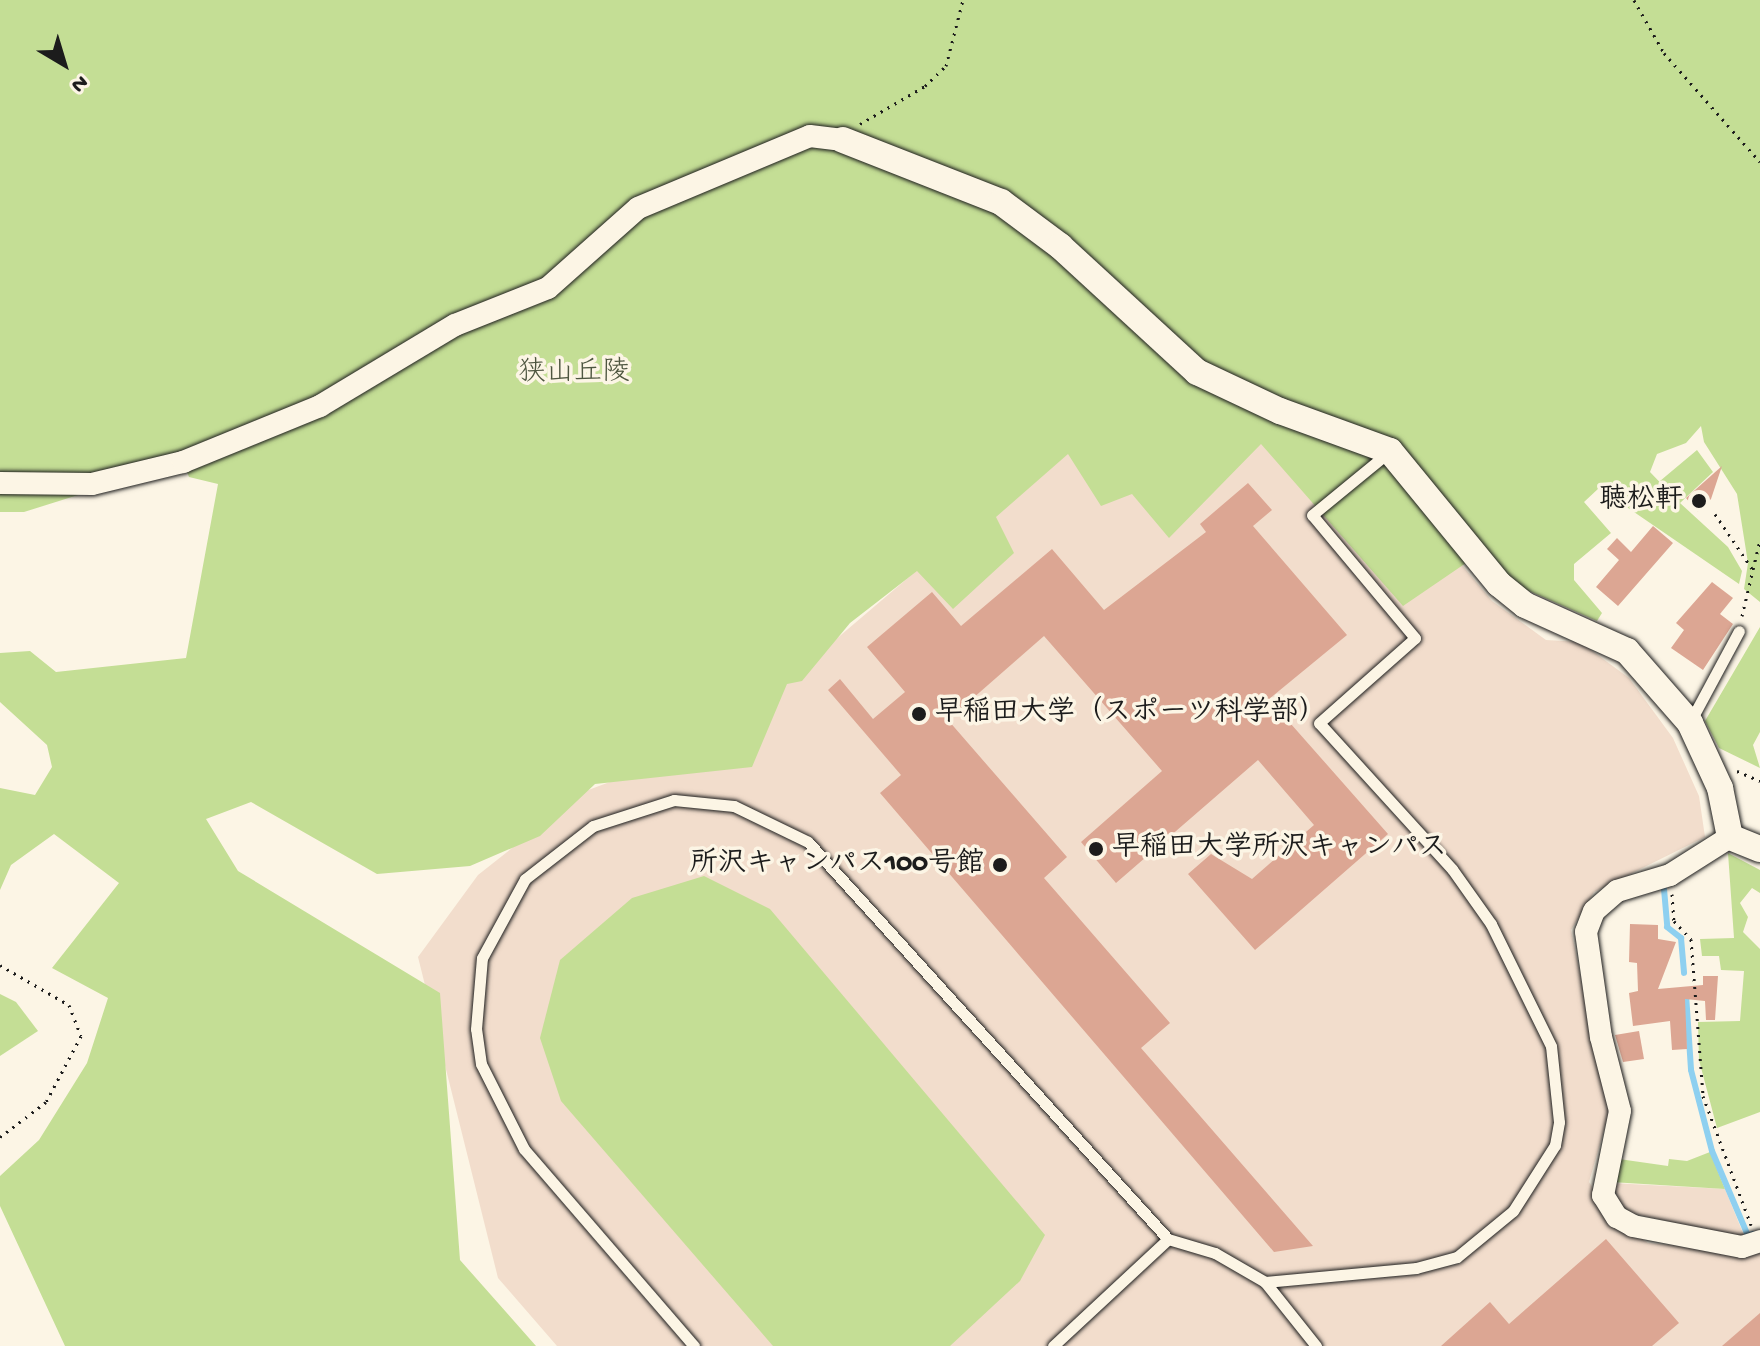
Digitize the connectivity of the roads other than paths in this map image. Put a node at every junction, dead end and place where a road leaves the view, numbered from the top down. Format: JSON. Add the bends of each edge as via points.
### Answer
{"nodes":[{"id":1,"x":843,"y":140,"type":"joint"},
{"id":2,"x":1390,"y":451,"type":"junction"},
{"id":3,"x":0,"y":483,"type":"edge"},
{"id":4,"x":1739,"y":631,"type":"road end"},
{"id":5,"x":1690,"y":723,"type":"junction"},
{"id":6,"x":1730,"y":837,"type":"junction"},
{"id":7,"x":1760,"y":849,"type":"edge"},
{"id":8,"x":1757,"y":1236,"type":"edge"},
{"id":9,"x":1168,"y":1239,"type":"junction"},
{"id":10,"x":1265,"y":1282,"type":"junction"},
{"id":11,"x":694,"y":1346,"type":"edge"},
{"id":12,"x":1053,"y":1346,"type":"edge"},
{"id":13,"x":1316,"y":1346,"type":"edge"}],
"edges":[{"from":1,"to":2,"type":"street","via":[[1001,202],[1060,246],[1197,372],[1280,411]]},
{"from":1,"to":3,"type":"street","via":[[810,136],[638,208],[548,288],[455,325],[320,406],[183,462],[92,484]]},
{"from":2,"to":5,"type":"street","via":[[1499,584],[1525,605],[1627,651]]},
{"from":2,"to":10,"type":"lane","via":[[1312,515],[1415,638],[1319,723],[1452,869],[1491,924],[1551,1046],[1559,1122],[1555,1145],[1513,1211],[1457,1257],[1416,1268]]},
{"from":4,"to":5,"type":"lane"},
{"from":5,"to":6,"type":"street","via":[[1720,788]]},
{"from":6,"to":7,"type":"street"},
{"from":6,"to":8,"type":"street","via":[[1670,875],[1606,897],[1586,932],[1601,1037],[1620,1111],[1603,1195],[1617,1217],[1633,1226],[1742,1247]]},
{"from":9,"to":10,"type":"lane","via":[[1215,1253]]},
{"from":9,"to":11,"type":"lane","via":[[808,842],[734,806],[674,800],[639,807],[593,826],[525,879],[482,958],[476,1029],[481,1064],[524,1149]]},
{"from":9,"to":12,"type":"lane"},
{"from":10,"to":13,"type":"lane"}]}
